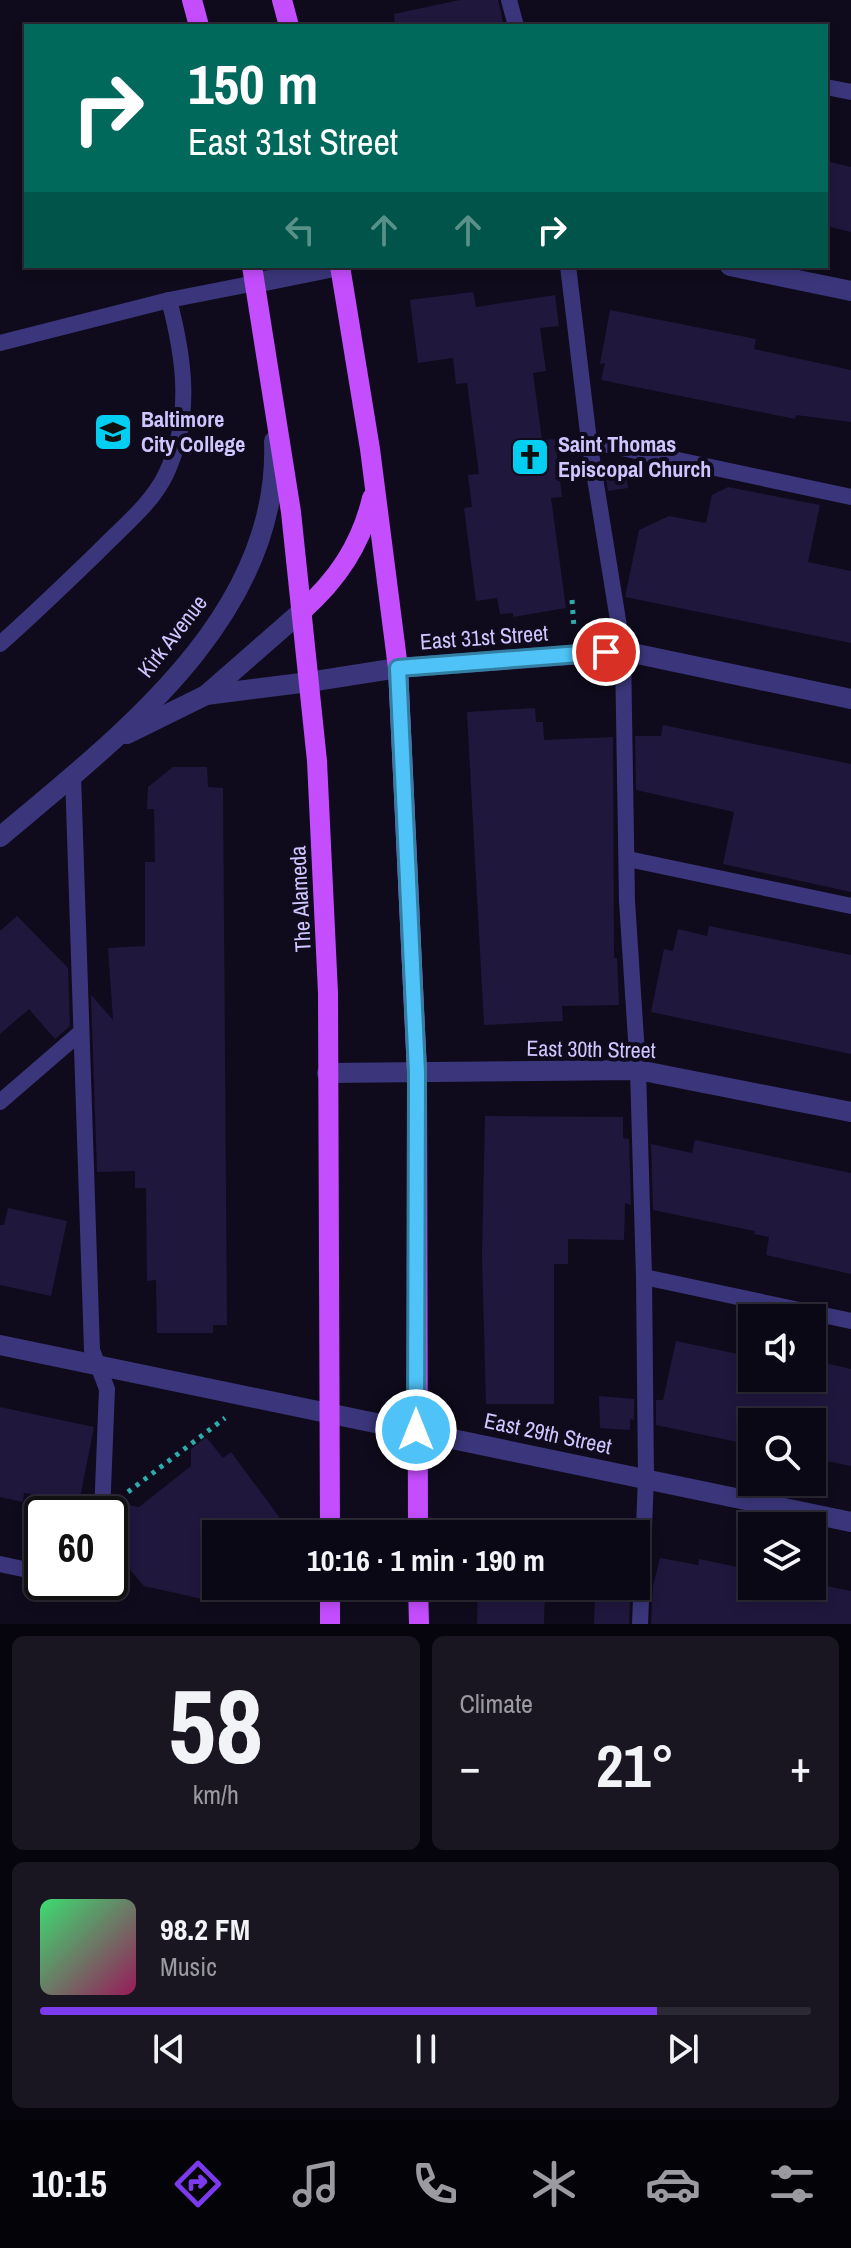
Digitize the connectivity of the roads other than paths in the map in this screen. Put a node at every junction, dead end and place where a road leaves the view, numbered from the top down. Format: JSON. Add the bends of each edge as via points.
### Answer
{"nodes":[{"id":1,"x":192,"y":0,"type":"edge"},
{"id":2,"x":282,"y":0,"type":"edge"},
{"id":3,"x":509,"y":0,"type":"edge"},
{"id":4,"x":198,"y":24,"type":"edge"},
{"id":5,"x":288,"y":24,"type":"edge"},
{"id":6,"x":521,"y":24,"type":"edge"},
{"id":7,"x":828,"y":87,"type":"edge"},
{"id":8,"x":851,"y":92,"type":"edge"},
{"id":9,"x":318,"y":268,"type":"edge"},
{"id":10,"x":340,"y":268,"type":"edge"},
{"id":11,"x":568,"y":268,"type":"edge"},
{"id":12,"x":740,"y":268,"type":"edge"},
{"id":13,"x":254,"y":274,"type":"edge"},
{"id":14,"x":851,"y":291,"type":"edge"},
{"id":15,"x":169,"y":300,"type":"junction"},
{"id":16,"x":0,"y":343,"type":"edge"},
{"id":17,"x":272,"y":386,"type":"junction"},
{"id":18,"x":589,"y":441,"type":"junction"},
{"id":19,"x":374,"y":480,"type":"junction"},
{"id":20,"x":851,"y":497,"type":"edge"},
{"id":21,"x":302,"y":611,"type":"junction"},
{"id":22,"x":0,"y":644,"type":"edge"},
{"id":23,"x":623,"y":651,"type":"junction"},
{"id":24,"x":398,"y":668,"type":"junction"},
{"id":25,"x":309,"y":682,"type":"junction"},
{"id":26,"x":206,"y":695,"type":"junction"},
{"id":27,"x":851,"y":699,"type":"edge"},
{"id":28,"x":120,"y":737,"type":"junction"},
{"id":29,"x":73,"y":775,"type":"junction"},
{"id":30,"x":0,"y":837,"type":"edge"},
{"id":31,"x":628,"y":859,"type":"junction"},
{"id":32,"x":851,"y":906,"type":"edge"},
{"id":33,"x":81,"y":1032,"type":"junction"},
{"id":34,"x":638,"y":1070,"type":"junction"},
{"id":35,"x":417,"y":1072,"type":"junction"},
{"id":36,"x":327,"y":1073,"type":"junction"},
{"id":37,"x":0,"y":1102,"type":"edge"},
{"id":38,"x":851,"y":1112,"type":"edge"},
{"id":39,"x":644,"y":1277,"type":"junction"},
{"id":40,"x":851,"y":1321,"type":"edge"},
{"id":41,"x":0,"y":1345,"type":"edge"},
{"id":42,"x":99,"y":1366,"type":"junction"},
{"id":43,"x":329,"y":1413,"type":"junction"},
{"id":44,"x":416,"y":1430,"type":"junction"},
{"id":45,"x":646,"y":1478,"type":"junction"},
{"id":46,"x":103,"y":1496,"type":"edge"},
{"id":47,"x":330,"y":1520,"type":"edge"},
{"id":48,"x":418,"y":1520,"type":"edge"},
{"id":49,"x":851,"y":1522,"type":"edge"},
{"id":50,"x":0,"y":1564,"type":"edge"},
{"id":51,"x":24,"y":1569,"type":"edge"},
{"id":52,"x":330,"y":1600,"type":"edge"},
{"id":53,"x":418,"y":1600,"type":"edge"},
{"id":54,"x":330,"y":1624,"type":"edge"},
{"id":55,"x":419,"y":1624,"type":"edge"},
{"id":56,"x":640,"y":1624,"type":"edge"}],
"edges":[{"from":1,"to":4,"type":"main road"},
{"from":2,"to":5,"type":"main road"},
{"from":3,"to":6,"type":"lane"},
{"from":7,"to":8,"type":"lane"},
{"from":9,"to":13,"type":"street"},
{"from":10,"to":19,"type":"main road"},
{"from":11,"to":18,"type":"lane"},
{"from":12,"to":14,"type":"street"},
{"from":13,"to":15,"type":"lane"},
{"from":13,"to":17,"type":"main road","name":"The Alameda"},
{"from":15,"to":16,"type":"lane"},
{"from":15,"to":22,"type":"lane","via":[[185,376],[178,437],[166,474],[144,506]]},
{"from":17,"to":21,"type":"main road","name":"The Alameda"},
{"from":17,"to":28,"type":"street","name":"Kirk Avenue","via":[[273,480],[251,559],[220,619]]},
{"from":18,"to":20,"type":"lane"},
{"from":18,"to":23,"type":"lane"},
{"from":19,"to":21,"type":"main road","via":[[366,522],[347,561]]},
{"from":19,"to":24,"type":"main road"},
{"from":21,"to":25,"type":"main road","name":"The Alameda"},
{"from":21,"to":26,"type":"street","name":"Kirk Avenue"},
{"from":23,"to":24,"type":"street","name":"East 31st Street"},
{"from":23,"to":27,"type":"street","name":"East 31st Street"},
{"from":23,"to":31,"type":"lane"},
{"from":24,"to":25,"type":"street","name":"East 31st Street"},
{"from":24,"to":35,"type":"main road"},
{"from":25,"to":26,"type":"street","name":"Kirk Avenue"},
{"from":25,"to":36,"type":"main road","name":"The Alameda","via":[[320,814]]},
{"from":26,"to":28,"type":"street","name":"Kirk Avenue"},
{"from":28,"to":29,"type":"street","name":"Kirk Avenue"},
{"from":29,"to":30,"type":"street","name":"Kirk Avenue"},
{"from":29,"to":33,"type":"lane"},
{"from":31,"to":32,"type":"lane"},
{"from":31,"to":34,"type":"lane"},
{"from":33,"to":37,"type":"lane"},
{"from":33,"to":42,"type":"lane","via":[[92,1350]]},
{"from":34,"to":35,"type":"street","name":"East 30th Street"},
{"from":34,"to":38,"type":"street","name":"East 30th Street"},
{"from":34,"to":39,"type":"lane"},
{"from":35,"to":36,"type":"street","name":"East 30th Street"},
{"from":35,"to":44,"type":"main road"},
{"from":36,"to":43,"type":"main road","name":"The Alameda"},
{"from":39,"to":40,"type":"lane"},
{"from":39,"to":45,"type":"lane"},
{"from":41,"to":42,"type":"street","name":"East 29th Street"},
{"from":42,"to":43,"type":"street","name":"East 29th Street"},
{"from":42,"to":46,"type":"lane","via":[[107,1389]]},
{"from":43,"to":44,"type":"street","name":"East 29th Street"},
{"from":43,"to":47,"type":"main road","name":"The Alameda"},
{"from":44,"to":45,"type":"street","name":"East 29th Street"},
{"from":44,"to":48,"type":"main road"},
{"from":45,"to":49,"type":"street","name":"East 29th Street"},
{"from":45,"to":56,"type":"lane"},
{"from":50,"to":51,"type":"lane"},
{"from":52,"to":54,"type":"main road"},
{"from":53,"to":55,"type":"main road"}]}
